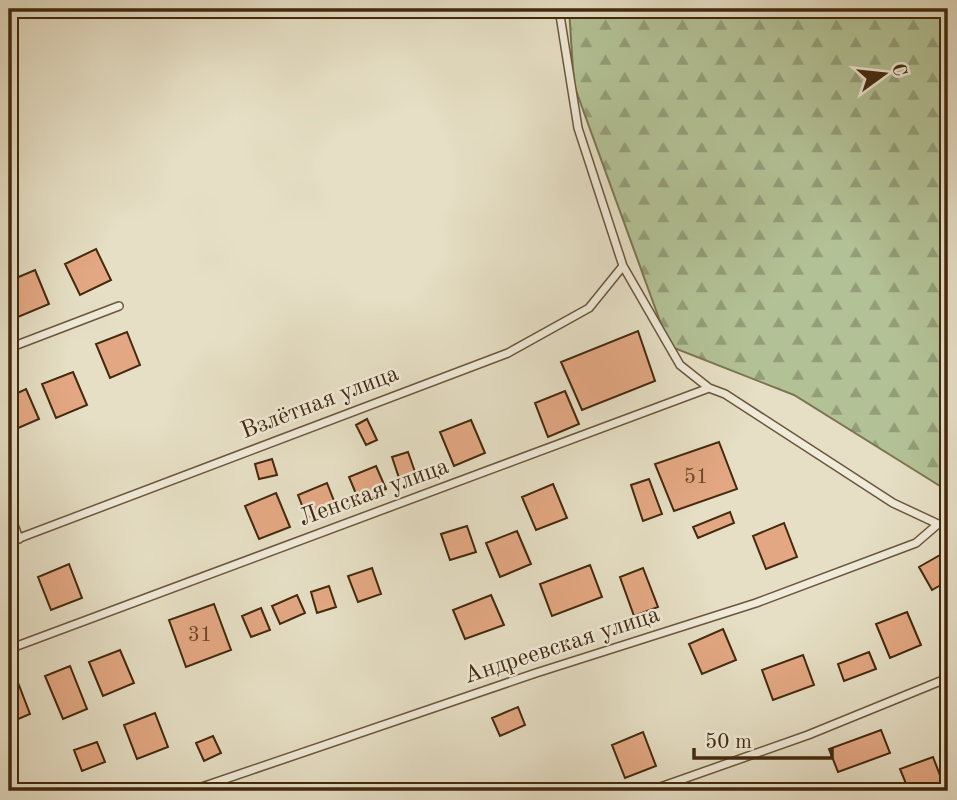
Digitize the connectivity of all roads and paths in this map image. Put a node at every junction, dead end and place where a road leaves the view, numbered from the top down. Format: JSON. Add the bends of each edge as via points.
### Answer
{"nodes":[{"id":1,"x":559,"y":9,"type":"edge"},
{"id":2,"x":623,"y":266,"type":"junction"},
{"id":3,"x":119,"y":306,"type":"dead end"},
{"id":4,"x":9,"y":348,"type":"edge"},
{"id":5,"x":709,"y":388,"type":"junction"},
{"id":6,"x":9,"y":511,"type":"edge"},
{"id":7,"x":938,"y":524,"type":"junction"},
{"id":8,"x":948,"y":526,"type":"edge"},
{"id":9,"x":19,"y":539,"type":"junction"},
{"id":10,"x":9,"y":542,"type":"edge"},
{"id":11,"x":9,"y":649,"type":"edge"},
{"id":12,"x":948,"y":678,"type":"edge"},
{"id":13,"x":190,"y":791,"type":"edge"},
{"id":14,"x":649,"y":791,"type":"edge"}],
"edges":[{"from":1,"to":2,"type":"lane","via":[[578,128]]},
{"from":2,"to":5,"type":"lane","via":[[680,365]]},
{"from":2,"to":9,"type":"lane","name":"Взлётная улица","via":[[589,308],[508,353]]},
{"from":3,"to":4,"type":"lane"},
{"from":5,"to":7,"type":"lane","via":[[893,503]]},
{"from":5,"to":11,"type":"lane","name":"Ленская улица"},
{"from":6,"to":9,"type":"lane"},
{"from":7,"to":8,"type":"lane"},
{"from":7,"to":13,"type":"lane","name":"Андреевская улица","via":[[916,543],[756,603]]},
{"from":9,"to":10,"type":"lane","name":"Взлётная улица"},
{"from":12,"to":14,"type":"lane","via":[[808,735]]}]}
